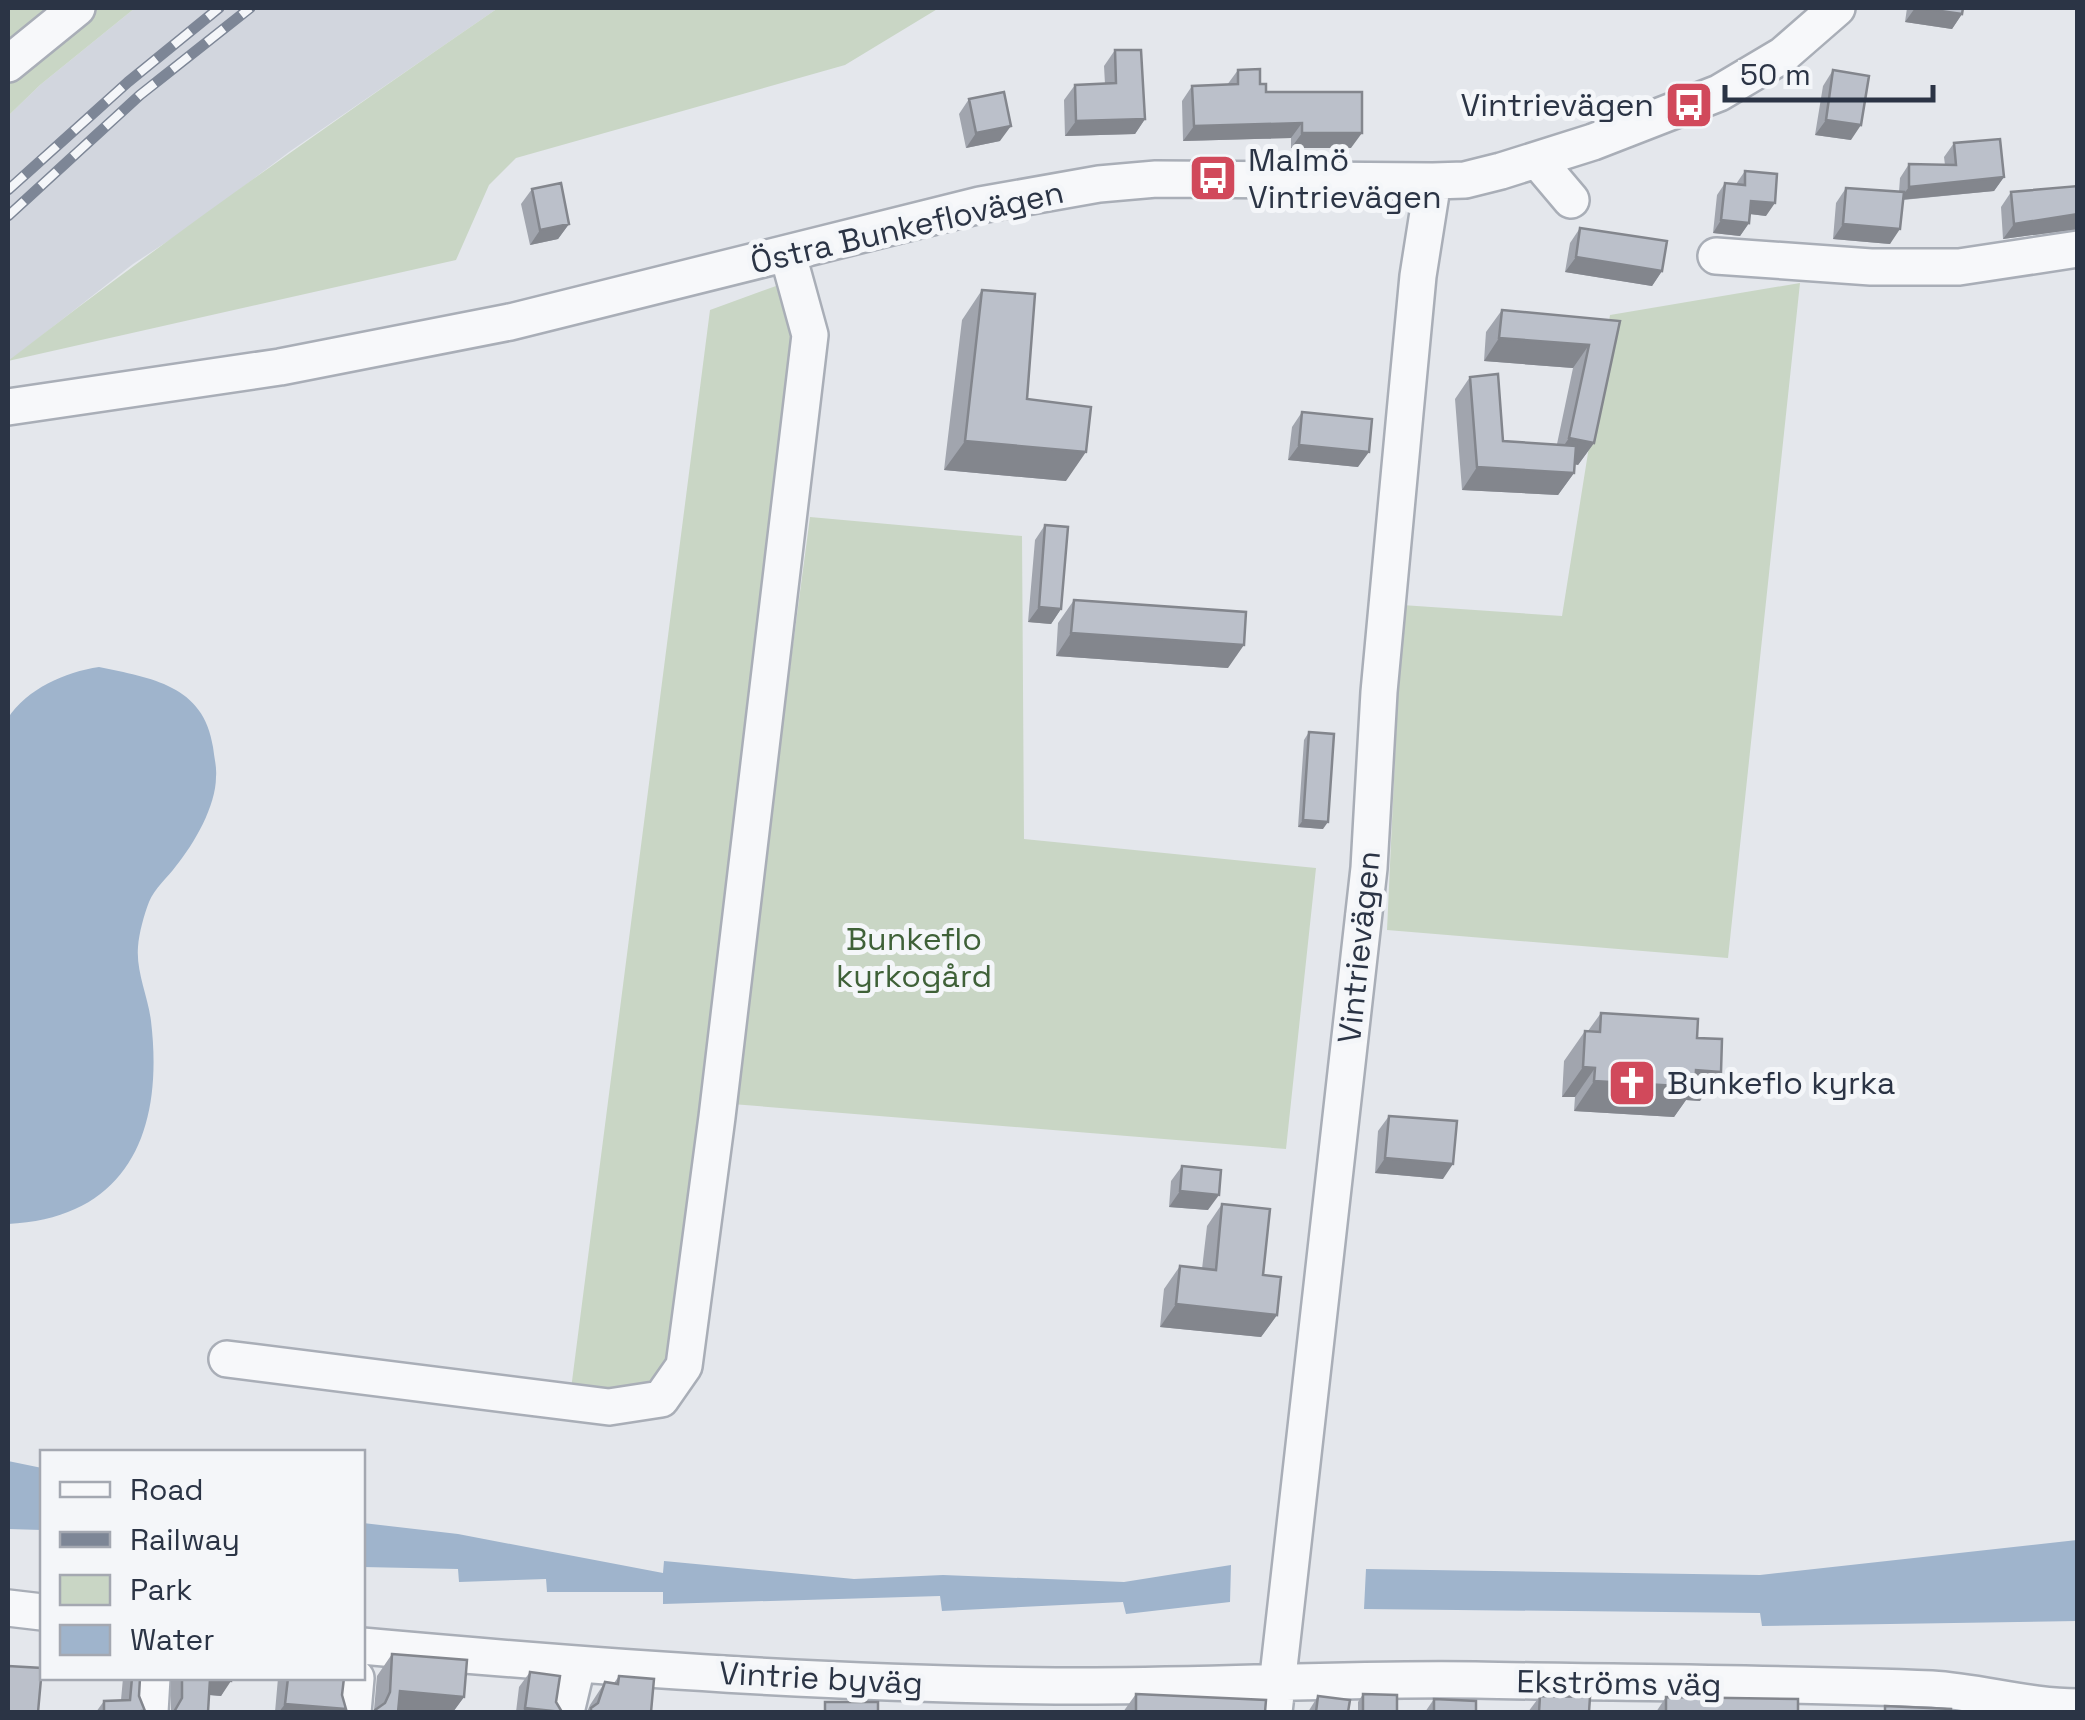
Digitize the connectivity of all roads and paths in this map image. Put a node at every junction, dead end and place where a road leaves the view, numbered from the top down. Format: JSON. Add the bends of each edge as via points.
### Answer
{"nodes":[{"id":1,"x":77,"y":8,"type":"edge"},
{"id":2,"x":1837,"y":8,"type":"edge"},
{"id":3,"x":8,"y":64,"type":"edge"},
{"id":4,"x":1538,"y":161,"type":"junction"},
{"id":5,"x":1433,"y":181,"type":"junction"},
{"id":6,"x":1572,"y":200,"type":"dead end"},
{"id":7,"x":2078,"y":249,"type":"edge"},
{"id":8,"x":788,"y":255,"type":"junction"},
{"id":9,"x":1716,"y":256,"type":"dead end"},
{"id":10,"x":8,"y":407,"type":"edge"},
{"id":11,"x":227,"y":1359,"type":"dead end"},
{"id":12,"x":8,"y":1608,"type":"edge"},
{"id":13,"x":40,"y":1612,"type":"edge"},
{"id":14,"x":365,"y":1646,"type":"edge"},
{"id":15,"x":578,"y":1666,"type":"junction"},
{"id":16,"x":152,"y":1680,"type":"edge"},
{"id":17,"x":356,"y":1680,"type":"edge"},
{"id":18,"x":1277,"y":1697,"type":"edge"},
{"id":19,"x":907,"y":1698,"type":"edge"},
{"id":20,"x":1634,"y":1698,"type":"edge"},
{"id":21,"x":2057,"y":1709,"type":"edge"},
{"id":22,"x":150,"y":1712,"type":"edge"},
{"id":23,"x":353,"y":1712,"type":"edge"},
{"id":24,"x":566,"y":1712,"type":"edge"}],
"edges":[{"from":1,"to":3,"type":"street"},
{"from":2,"to":4,"type":"street","name":"Östra Bunkeflovägen","via":[[1784,55],[1719,94]]},
{"from":4,"to":5,"type":"street","name":"Östra Bunkeflovägen","via":[[1465,180]]},
{"from":4,"to":6,"type":"street"},
{"from":5,"to":8,"type":"street","name":"Östra Bunkeflovägen","via":[[1099,184],[980,205]]},
{"from":5,"to":18,"type":"street","name":"Vintrievägen","via":[[1404,412],[1369,868]]},
{"from":7,"to":9,"type":"street","via":[[1959,267]]},
{"from":8,"to":10,"type":"street","name":"Östra Bunkeflovägen","via":[[472,330]]},
{"from":8,"to":11,"type":"street","via":[[810,336],[684,1366],[661,1399],[609,1407]]},
{"from":12,"to":13,"type":"street"},
{"from":14,"to":15,"type":"street","name":"Vintrie byväg"},
{"from":15,"to":19,"type":"street","name":"Vintrie byväg"},
{"from":15,"to":24,"type":"street"},
{"from":16,"to":22,"type":"street"},
{"from":17,"to":23,"type":"street"},
{"from":18,"to":19,"type":"street","name":"Vintrie byväg","via":[[1096,1686]]},
{"from":18,"to":20,"type":"street","name":"Ekströms väg","via":[[1400,1679]]},
{"from":20,"to":21,"type":"street","name":"Ekströms väg","via":[[1939,1690]]}]}
